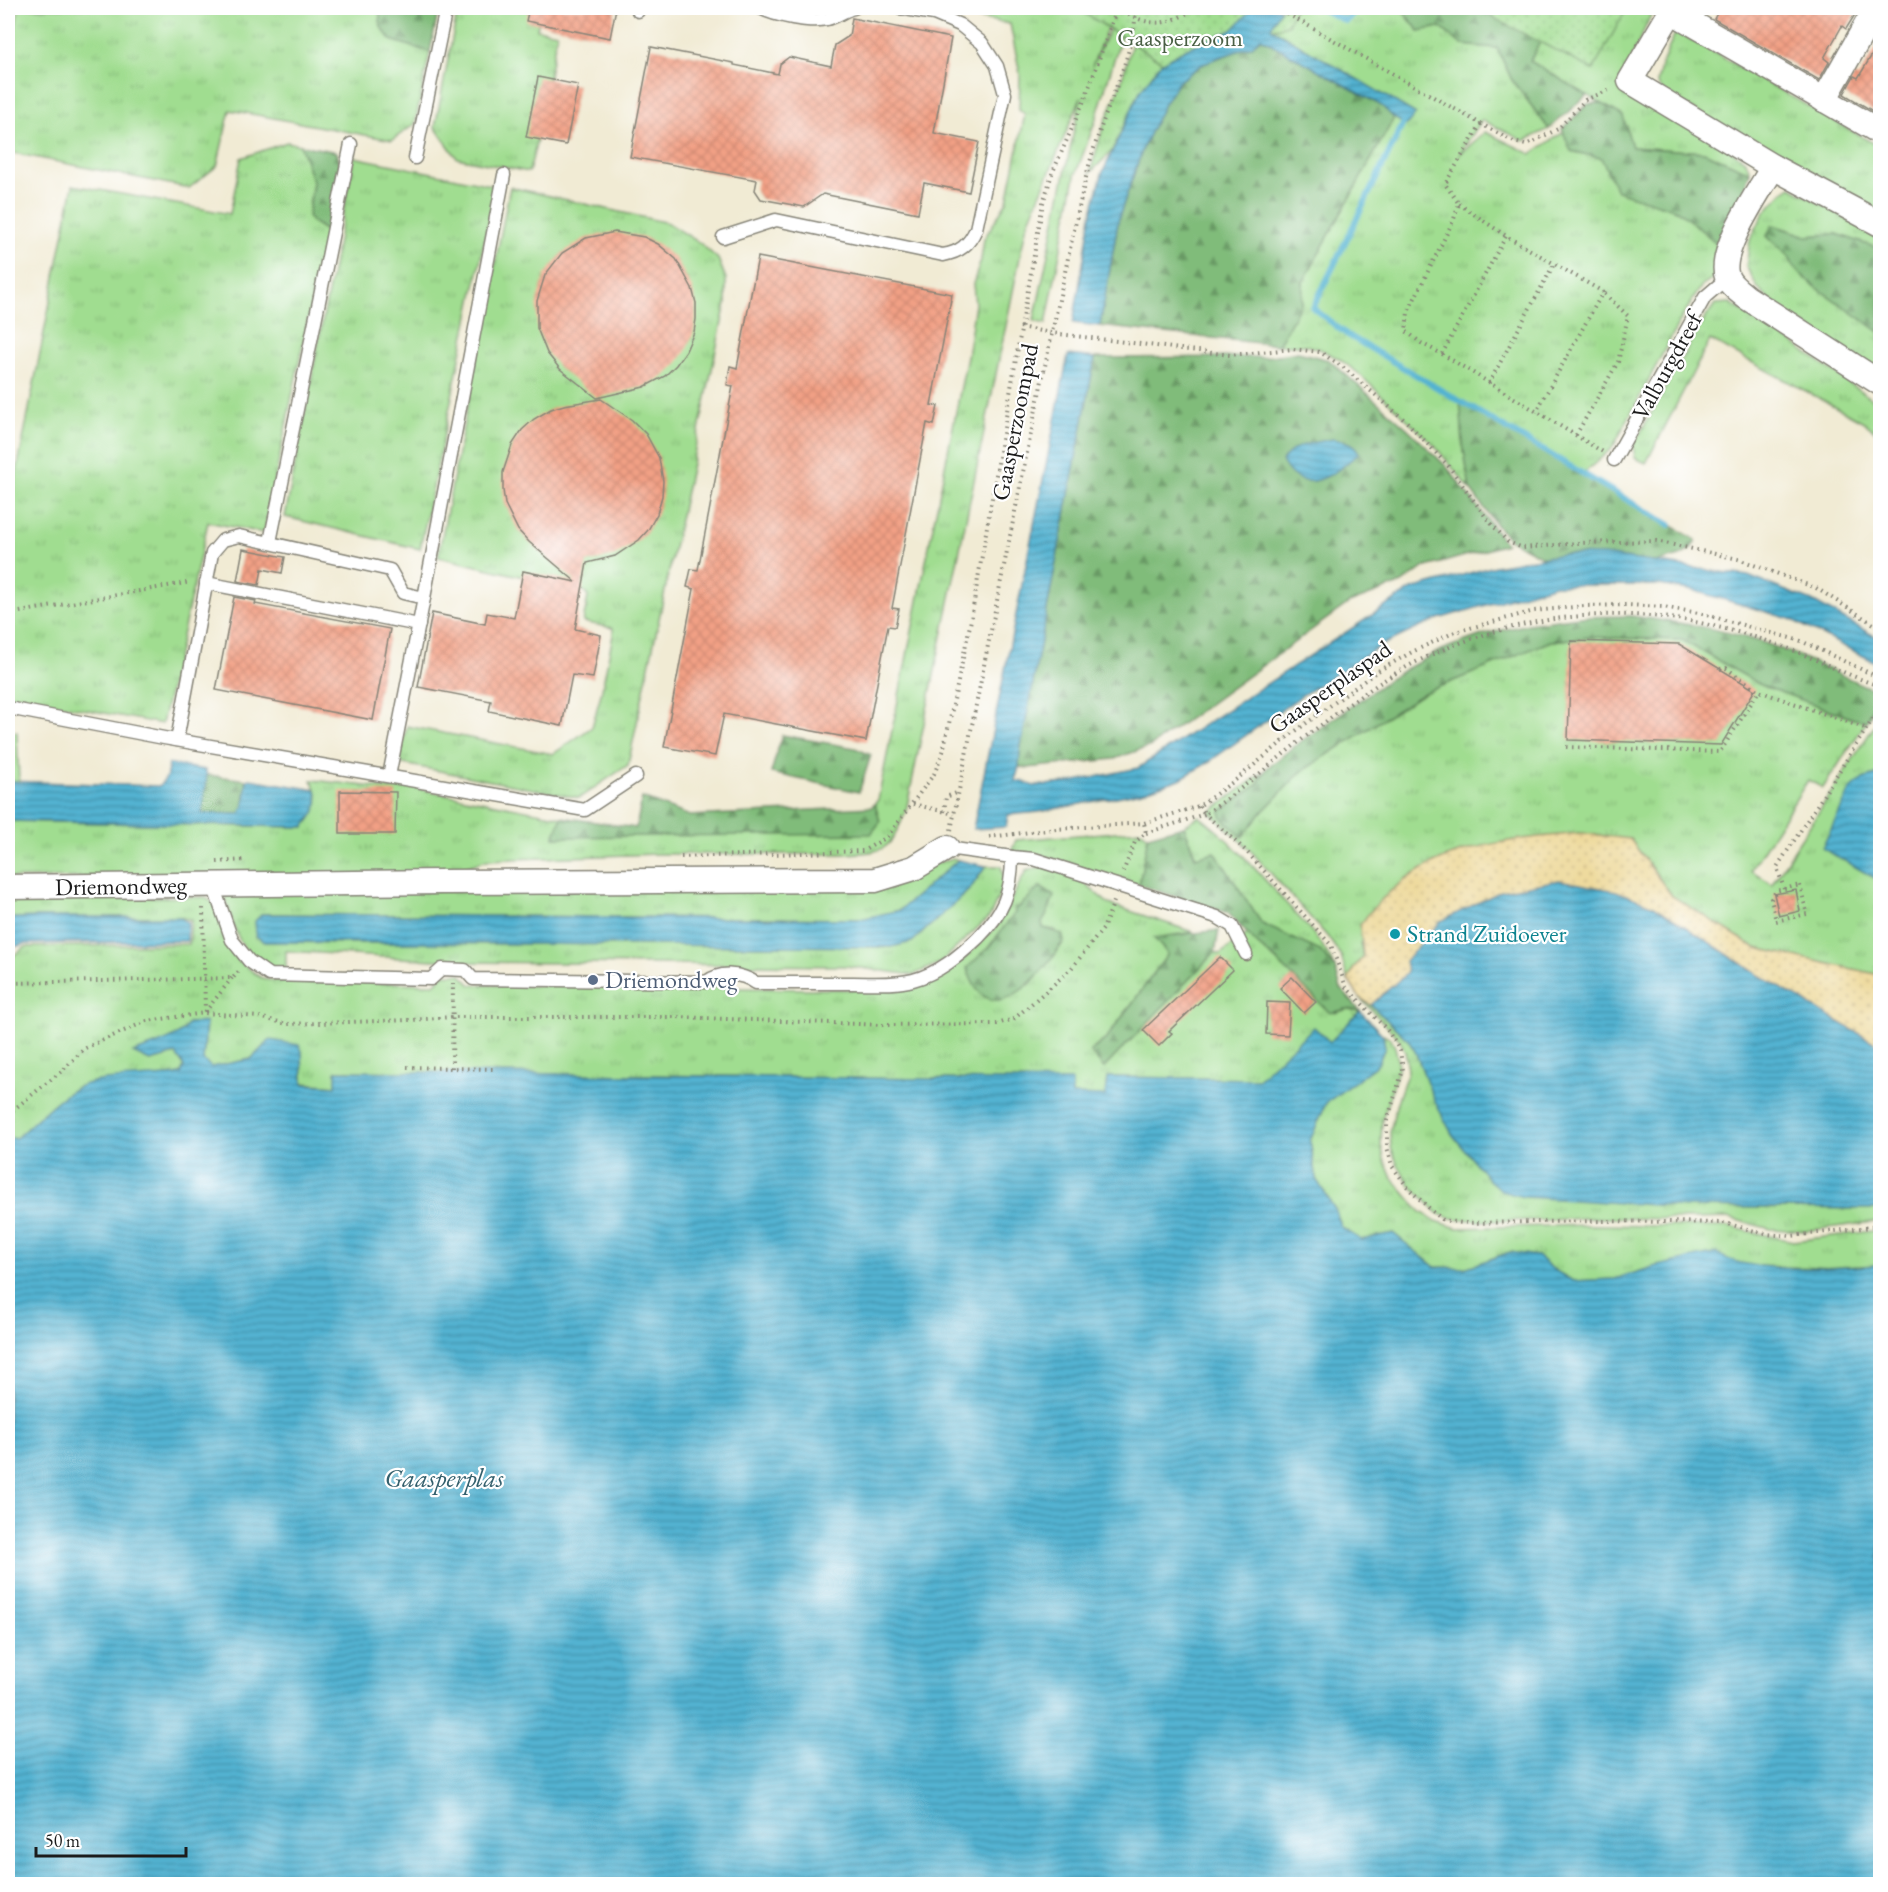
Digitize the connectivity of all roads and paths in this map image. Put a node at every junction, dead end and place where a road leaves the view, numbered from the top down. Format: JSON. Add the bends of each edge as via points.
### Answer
{"nodes":[{"id":1,"x":446,"y":8,"type":"edge"},
{"id":2,"x":760,"y":8,"type":"edge"},
{"id":3,"x":854,"y":8,"type":"edge"},
{"id":4,"x":900,"y":8,"type":"edge"},
{"id":5,"x":1136,"y":8,"type":"edge"},
{"id":6,"x":1197,"y":8,"type":"edge"},
{"id":7,"x":1277,"y":8,"type":"edge"},
{"id":8,"x":1876,"y":8,"type":"edge"},
{"id":9,"x":1672,"y":9,"type":"edge"},
{"id":10,"x":1136,"y":18,"type":"junction"},
{"id":11,"x":1629,"y":81,"type":"junction"},
{"id":12,"x":1824,"y":100,"type":"junction"},
{"id":13,"x":1481,"y":124,"type":"junction"},
{"id":14,"x":1881,"y":132,"type":"edge"},
{"id":15,"x":351,"y":144,"type":"dead end"},
{"id":16,"x":415,"y":158,"type":"dead end"},
{"id":17,"x":1773,"y":167,"type":"junction"},
{"id":18,"x":504,"y":175,"type":"dead end"},
{"id":19,"x":1459,"y":204,"type":"junction"},
{"id":20,"x":1881,"y":224,"type":"edge"},
{"id":21,"x":1506,"y":236,"type":"junction"},
{"id":22,"x":723,"y":237,"type":"dead end"},
{"id":23,"x":1554,"y":264,"type":"junction"},
{"id":24,"x":1727,"y":278,"type":"junction"},
{"id":25,"x":1603,"y":292,"type":"junction"},
{"id":26,"x":1020,"y":327,"type":"junction"},
{"id":27,"x":1051,"y":333,"type":"junction"},
{"id":28,"x":1442,"y":354,"type":"junction"},
{"id":29,"x":1490,"y":383,"type":"junction"},
{"id":30,"x":1881,"y":383,"type":"edge"},
{"id":31,"x":1536,"y":412,"type":"junction"},
{"id":32,"x":1576,"y":435,"type":"junction"},
{"id":33,"x":1614,"y":460,"type":"joint"},
{"id":34,"x":270,"y":542,"type":"junction"},
{"id":35,"x":206,"y":583,"type":"junction"},
{"id":36,"x":424,"y":598,"type":"junction"},
{"id":37,"x":8,"y":614,"type":"edge"},
{"id":38,"x":419,"y":625,"type":"junction"},
{"id":39,"x":1881,"y":628,"type":"edge"},
{"id":40,"x":1720,"y":669,"type":"dead end"},
{"id":41,"x":1881,"y":678,"type":"edge"},
{"id":42,"x":1881,"y":687,"type":"edge"},
{"id":43,"x":1760,"y":691,"type":"junction"},
{"id":44,"x":8,"y":708,"type":"edge"},
{"id":45,"x":1881,"y":708,"type":"edge"},
{"id":46,"x":1867,"y":729,"type":"junction"},
{"id":47,"x":177,"y":740,"type":"junction"},
{"id":48,"x":1566,"y":747,"type":"dead end"},
{"id":49,"x":389,"y":776,"type":"junction"},
{"id":50,"x":636,"y":776,"type":"dead end"},
{"id":51,"x":959,"y":792,"type":"junction"},
{"id":52,"x":913,"y":804,"type":"junction"},
{"id":53,"x":1199,"y":806,"type":"junction"},
{"id":54,"x":944,"y":812,"type":"junction"},
{"id":55,"x":954,"y":814,"type":"junction"},
{"id":56,"x":1204,"y":814,"type":"junction"},
{"id":57,"x":1144,"y":824,"type":"junction"},
{"id":58,"x":1146,"y":833,"type":"junction"},
{"id":59,"x":984,"y":837,"type":"dead end"},
{"id":60,"x":947,"y":848,"type":"junction"},
{"id":61,"x":1012,"y":856,"type":"junction"},
{"id":62,"x":681,"y":857,"type":"dead end"},
{"id":63,"x":208,"y":885,"type":"junction"},
{"id":64,"x":1120,"y":885,"type":"junction"},
{"id":65,"x":8,"y":887,"type":"edge"},
{"id":66,"x":1784,"y":889,"type":"junction"},
{"id":67,"x":1246,"y":954,"type":"dead end"},
{"id":68,"x":249,"y":961,"type":"junction"},
{"id":69,"x":454,"y":970,"type":"junction"},
{"id":70,"x":204,"y":977,"type":"junction"},
{"id":71,"x":232,"y":978,"type":"junction"},
{"id":72,"x":8,"y":987,"type":"edge"},
{"id":73,"x":205,"y":1013,"type":"junction"},
{"id":74,"x":452,"y":1017,"type":"junction"},
{"id":75,"x":407,"y":1067,"type":"dead end"},
{"id":76,"x":452,"y":1068,"type":"junction"},
{"id":77,"x":493,"y":1069,"type":"dead end"},
{"id":78,"x":8,"y":1114,"type":"edge"},
{"id":79,"x":1881,"y":1226,"type":"edge"}],
"edges":[{"from":1,"to":16,"type":"lane"},
{"from":2,"to":3,"type":"lane","via":[[810,20],[830,18]]},
{"from":4,"to":22,"type":"lane","via":[[934,14],[960,25],[982,43],[997,66],[1005,94],[972,240],[964,248],[943,255],[776,220]]},
{"from":5,"to":10,"type":"path","name":"Gaasperzoompad"},
{"from":6,"to":10,"type":"path","via":[[1174,21]]},
{"from":7,"to":13,"type":"path"},
{"from":8,"to":12,"type":"street"},
{"from":9,"to":11,"type":"street"},
{"from":9,"to":12,"type":"street"},
{"from":10,"to":26,"type":"path","via":[[1117,8],[1086,96],[1052,174]]},
{"from":10,"to":27,"type":"path","name":"Gaasperzoompad","via":[[1085,181]]},
{"from":11,"to":13,"type":"path","via":[[1585,100],[1558,129],[1526,145]]},
{"from":11,"to":17,"type":"street"},
{"from":12,"to":14,"type":"street"},
{"from":13,"to":19,"type":"path","via":[[1445,184]]},
{"from":15,"to":34,"type":"lane"},
{"from":17,"to":20,"type":"street"},
{"from":17,"to":24,"type":"street","via":[[1737,231],[1726,258]]},
{"from":18,"to":36,"type":"lane"},
{"from":19,"to":21,"type":"path"},
{"from":19,"to":28,"type":"path","via":[[1408,312],[1406,331]]},
{"from":21,"to":23,"type":"path"},
{"from":21,"to":28,"type":"path"},
{"from":23,"to":25,"type":"path"},
{"from":23,"to":29,"type":"path"},
{"from":24,"to":30,"type":"street","via":[[1746,297]]},
{"from":24,"to":33,"type":"lane","name":"Valburgdreef","via":[[1705,297]]},
{"from":25,"to":31,"type":"path"},
{"from":25,"to":32,"type":"path","via":[[1628,316],[1618,362]]},
{"from":26,"to":27,"type":"path"},
{"from":26,"to":52,"type":"path","via":[[953,710],[934,774]]},
{"from":27,"to":39,"type":"path","via":[[1230,355],[1292,349],[1320,351],[1407,422],[1450,468],[1508,542],[1523,548],[1656,541],[1738,559],[1816,588]]},
{"from":27,"to":51,"type":"path","name":"Gaasperzoompad"},
{"from":28,"to":29,"type":"path"},
{"from":29,"to":31,"type":"path"},
{"from":31,"to":32,"type":"path"},
{"from":32,"to":33,"type":"path"},
{"from":34,"to":35,"type":"lane","via":[[239,536],[223,540],[212,553]]},
{"from":34,"to":36,"type":"lane","via":[[390,570],[403,593]]},
{"from":35,"to":37,"type":"path","via":[[194,581]]},
{"from":35,"to":38,"type":"lane"},
{"from":35,"to":47,"type":"lane"},
{"from":36,"to":38,"type":"lane"},
{"from":38,"to":49,"type":"lane"},
{"from":40,"to":43,"type":"path","via":[[1726,668]]},
{"from":41,"to":53,"type":"path","name":"Gaasperplaspad","via":[[1801,641],[1699,613],[1627,604],[1534,611],[1455,632],[1376,672]]},
{"from":42,"to":56,"type":"path","via":[[1768,641],[1695,623],[1644,615],[1585,615],[1505,627],[1412,664],[1312,731],[1233,796]]},
{"from":43,"to":46,"type":"path"},
{"from":43,"to":48,"type":"path","via":[[1720,752]]},
{"from":44,"to":47,"type":"lane"},
{"from":45,"to":46,"type":"path"},
{"from":46,"to":66,"type":"path","via":[[1777,867]]},
{"from":47,"to":49,"type":"lane"},
{"from":49,"to":50,"type":"lane","via":[[585,810]]},
{"from":51,"to":54,"type":"path","via":[[946,797]]},
{"from":51,"to":55,"type":"path","name":"Gaasperzoompad"},
{"from":52,"to":54,"type":"path"},
{"from":52,"to":62,"type":"path","via":[[887,837],[863,850]]},
{"from":53,"to":56,"type":"path"},
{"from":53,"to":57,"type":"path","name":"Gaasperplaspad"},
{"from":54,"to":55,"type":"path"},
{"from":55,"to":60,"type":"path","name":"Gaasperzoompad"},
{"from":56,"to":58,"type":"path"},
{"from":56,"to":79,"type":"path","via":[[1246,851],[1331,945],[1346,987],[1388,1031],[1400,1051],[1403,1070],[1387,1121],[1387,1147],[1392,1166],[1409,1189],[1443,1220],[1725,1223],[1791,1236]]},
{"from":57,"to":58,"type":"path"},
{"from":57,"to":59,"type":"path","name":"Gaasperplaspad"},
{"from":58,"to":64,"type":"path","via":[[1135,842]]},
{"from":60,"to":61,"type":"lane"},
{"from":60,"to":63,"type":"street","name":"Driemondweg","via":[[914,868],[875,880]]},
{"from":61,"to":64,"type":"lane"},
{"from":61,"to":69,"type":"lane","via":[[1012,877],[1005,904],[988,928],[938,970],[912,980],[756,983],[745,976],[716,975],[706,982],[473,979],[465,970]]},
{"from":63,"to":65,"type":"street","name":"Driemondweg"},
{"from":63,"to":68,"type":"lane","via":[[232,940]]},
{"from":63,"to":70,"type":"path"},
{"from":64,"to":67,"type":"lane","via":[[1217,917],[1232,926]]},
{"from":64,"to":74,"type":"path","via":[[1103,928],[1070,970],[1014,1019],[997,1024]]},
{"from":66,"to":66,"type":"path","via":[[1800,885],[1807,914],[1776,921],[1771,899],[1776,891]]},
{"from":68,"to":69,"type":"lane","via":[[274,976],[431,979],[442,969]]},
{"from":68,"to":71,"type":"path"},
{"from":69,"to":74,"type":"path"},
{"from":70,"to":71,"type":"path"},
{"from":70,"to":72,"type":"path","via":[[11,983]]},
{"from":70,"to":73,"type":"path"},
{"from":71,"to":73,"type":"path"},
{"from":73,"to":74,"type":"path","via":[[259,1017],[287,1024]]},
{"from":73,"to":78,"type":"path","via":[[147,1021],[85,1048]]},
{"from":74,"to":76,"type":"path"},
{"from":75,"to":76,"type":"path"},
{"from":76,"to":77,"type":"path"}]}
